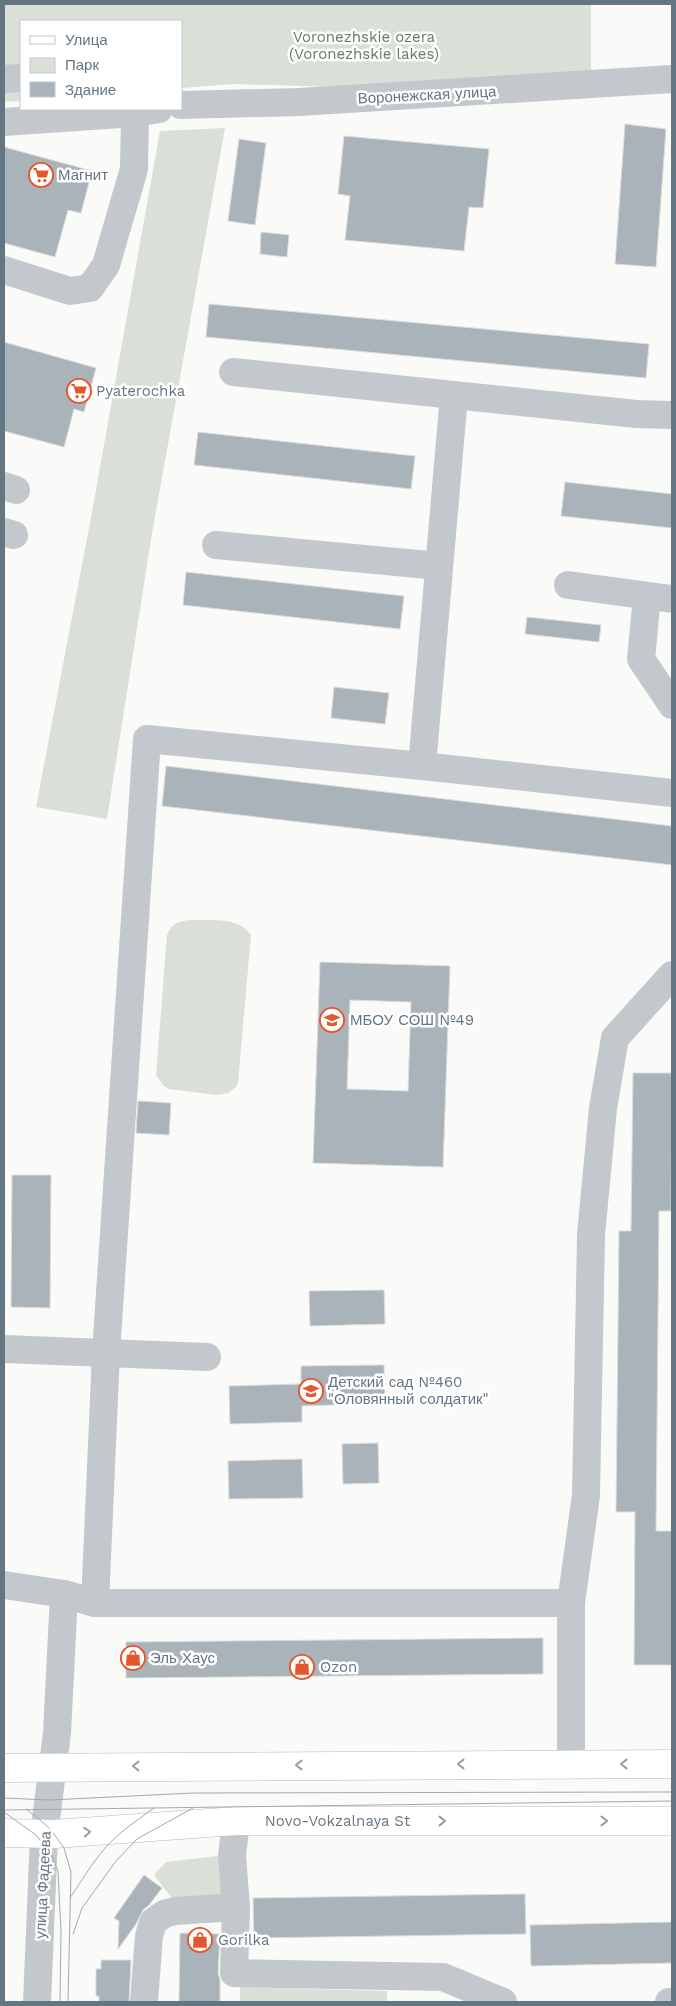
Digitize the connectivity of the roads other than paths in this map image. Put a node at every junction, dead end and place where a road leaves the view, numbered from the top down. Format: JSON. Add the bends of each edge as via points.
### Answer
{"nodes":[{"id":1,"x":20,"y":78,"type":"edge"},
{"id":2,"x":4,"y":79,"type":"edge"},
{"id":3,"x":672,"y":79,"type":"edge"},
{"id":4,"x":182,"y":105,"type":"edge"},
{"id":5,"x":147,"y":111,"type":"edge"},
{"id":6,"x":4,"y":122,"type":"edge"},
{"id":7,"x":4,"y":270,"type":"edge"},
{"id":8,"x":233,"y":372,"type":"dead end"},
{"id":9,"x":454,"y":395,"type":"junction"},
{"id":10,"x":672,"y":415,"type":"edge"},
{"id":11,"x":216,"y":545,"type":"dead end"},
{"id":12,"x":439,"y":566,"type":"junction"},
{"id":13,"x":568,"y":585,"type":"dead end"},
{"id":14,"x":660,"y":598,"type":"edge"},
{"id":15,"x":672,"y":705,"type":"edge"},
{"id":16,"x":422,"y":766,"type":"junction"},
{"id":17,"x":672,"y":793,"type":"edge"},
{"id":18,"x":672,"y":974,"type":"edge"},
{"id":19,"x":4,"y":1349,"type":"edge"},
{"id":20,"x":106,"y":1353,"type":"junction"},
{"id":21,"x":207,"y":1357,"type":"dead end"},
{"id":22,"x":4,"y":1586,"type":"edge"},
{"id":23,"x":64,"y":1594,"type":"junction"},
{"id":24,"x":95,"y":1603,"type":"junction"},
{"id":25,"x":571,"y":1603,"type":"junction"},
{"id":26,"x":571,"y":1764,"type":"junction"},
{"id":27,"x":672,"y":1764,"type":"edge"},
{"id":28,"x":4,"y":1768,"type":"edge"},
{"id":29,"x":53,"y":1768,"type":"junction"},
{"id":30,"x":236,"y":1821,"type":"junction"},
{"id":31,"x":672,"y":1821,"type":"edge"},
{"id":32,"x":4,"y":1833,"type":"edge"},
{"id":33,"x":44,"y":1835,"type":"junction"},
{"id":34,"x":236,"y":1908,"type":"junction"},
{"id":35,"x":37,"y":2002,"type":"edge"},
{"id":36,"x":144,"y":2002,"type":"edge"},
{"id":37,"x":503,"y":2002,"type":"edge"}],
"edges":[{"from":1,"to":2,"type":"street"},
{"from":3,"to":4,"type":"street","name":"Воронежская улица","via":[[298,102]]},
{"from":5,"to":6,"type":"street"},
{"from":5,"to":7,"type":"street","via":[[106,265],[90,288],[70,291]]},
{"from":8,"to":9,"type":"street"},
{"from":9,"to":10,"type":"street"},
{"from":9,"to":12,"type":"street"},
{"from":11,"to":12,"type":"street"},
{"from":12,"to":16,"type":"street"},
{"from":13,"to":14,"type":"street"},
{"from":14,"to":15,"type":"street","via":[[641,659]]},
{"from":16,"to":17,"type":"street"},
{"from":16,"to":20,"type":"street","via":[[147,739]]},
{"from":18,"to":25,"type":"street","via":[[615,1038],[603,1108],[591,1235],[586,1495]]},
{"from":19,"to":20,"type":"street"},
{"from":20,"to":21,"type":"street"},
{"from":20,"to":24,"type":"street"},
{"from":22,"to":23,"type":"street"},
{"from":23,"to":24,"type":"street"},
{"from":23,"to":29,"type":"street","name":"улица Фадеева"},
{"from":24,"to":25,"type":"street"},
{"from":25,"to":26,"type":"street"},
{"from":27,"to":26,"type":"main road","one_way":true},
{"from":26,"to":29,"type":"main road","one_way":true},
{"from":28,"to":29,"type":"main road"},
{"from":29,"to":33,"type":"street","name":"улица Фадеева"},
{"from":30,"to":31,"type":"main road","name":"Novo-Vokzalnaya St","one_way":true},
{"from":33,"to":30,"type":"main road","name":"Novo-Vokzalnaya St","one_way":true},
{"from":30,"to":34,"type":"street","via":[[232,1856]]},
{"from":32,"to":33,"type":"main road","name":"Novo-Vokzalnaya St"},
{"from":33,"to":35,"type":"street","name":"улица Фадеева"},
{"from":34,"to":36,"type":"street","via":[[175,1911],[153,1922]]},
{"from":34,"to":37,"type":"street","via":[[234,1973],[443,1977]]}]}
